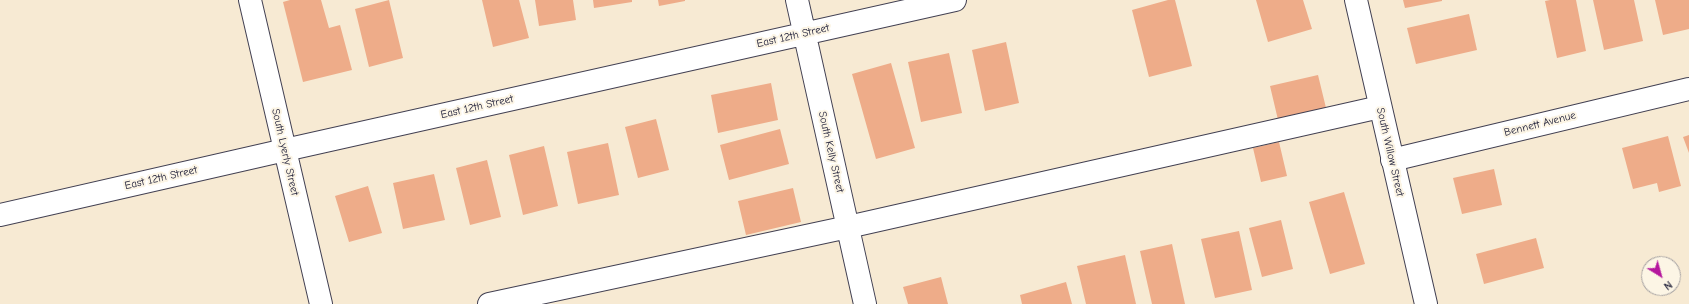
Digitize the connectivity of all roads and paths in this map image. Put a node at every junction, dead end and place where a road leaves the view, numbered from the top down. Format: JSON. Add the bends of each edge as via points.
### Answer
{"nodes":[{"id":1,"x":250,"y":0,"type":"edge"},
{"id":2,"x":797,"y":0,"type":"edge"},
{"id":3,"x":955,"y":0,"type":"edge"},
{"id":4,"x":1356,"y":0,"type":"edge"},
{"id":5,"x":805,"y":34,"type":"junction"},
{"id":6,"x":1689,"y":89,"type":"edge"},
{"id":7,"x":1380,"y":107,"type":"junction"},
{"id":8,"x":285,"y":150,"type":"junction"},
{"id":9,"x":1392,"y":160,"type":"junction"},
{"id":10,"x":0,"y":215,"type":"edge"},
{"id":11,"x":848,"y":226,"type":"junction"},
{"id":12,"x":321,"y":304,"type":"edge"},
{"id":13,"x":489,"y":304,"type":"edge"},
{"id":14,"x":865,"y":304,"type":"edge"},
{"id":15,"x":1424,"y":304,"type":"edge"}],
"edges":[{"from":1,"to":8,"type":"street","name":"South Lyerly Street"},
{"from":2,"to":5,"type":"street","name":"South Kelly Street"},
{"from":3,"to":5,"type":"street","name":"East 12th Street"},
{"from":4,"to":7,"type":"street","name":"South Willow Street"},
{"from":5,"to":8,"type":"street","name":"East 12th Street"},
{"from":5,"to":11,"type":"street","name":"South Kelly Street"},
{"from":6,"to":9,"type":"street","name":"Bennett Avenue"},
{"from":7,"to":9,"type":"street","name":"South Willow Street"},
{"from":7,"to":11,"type":"street"},
{"from":8,"to":10,"type":"street","name":"East 12th Street"},
{"from":8,"to":12,"type":"street","name":"South Lyerly Street"},
{"from":9,"to":15,"type":"street","name":"South Willow Street"},
{"from":11,"to":13,"type":"street"},
{"from":11,"to":14,"type":"street","name":"South Kelly Street"}]}
